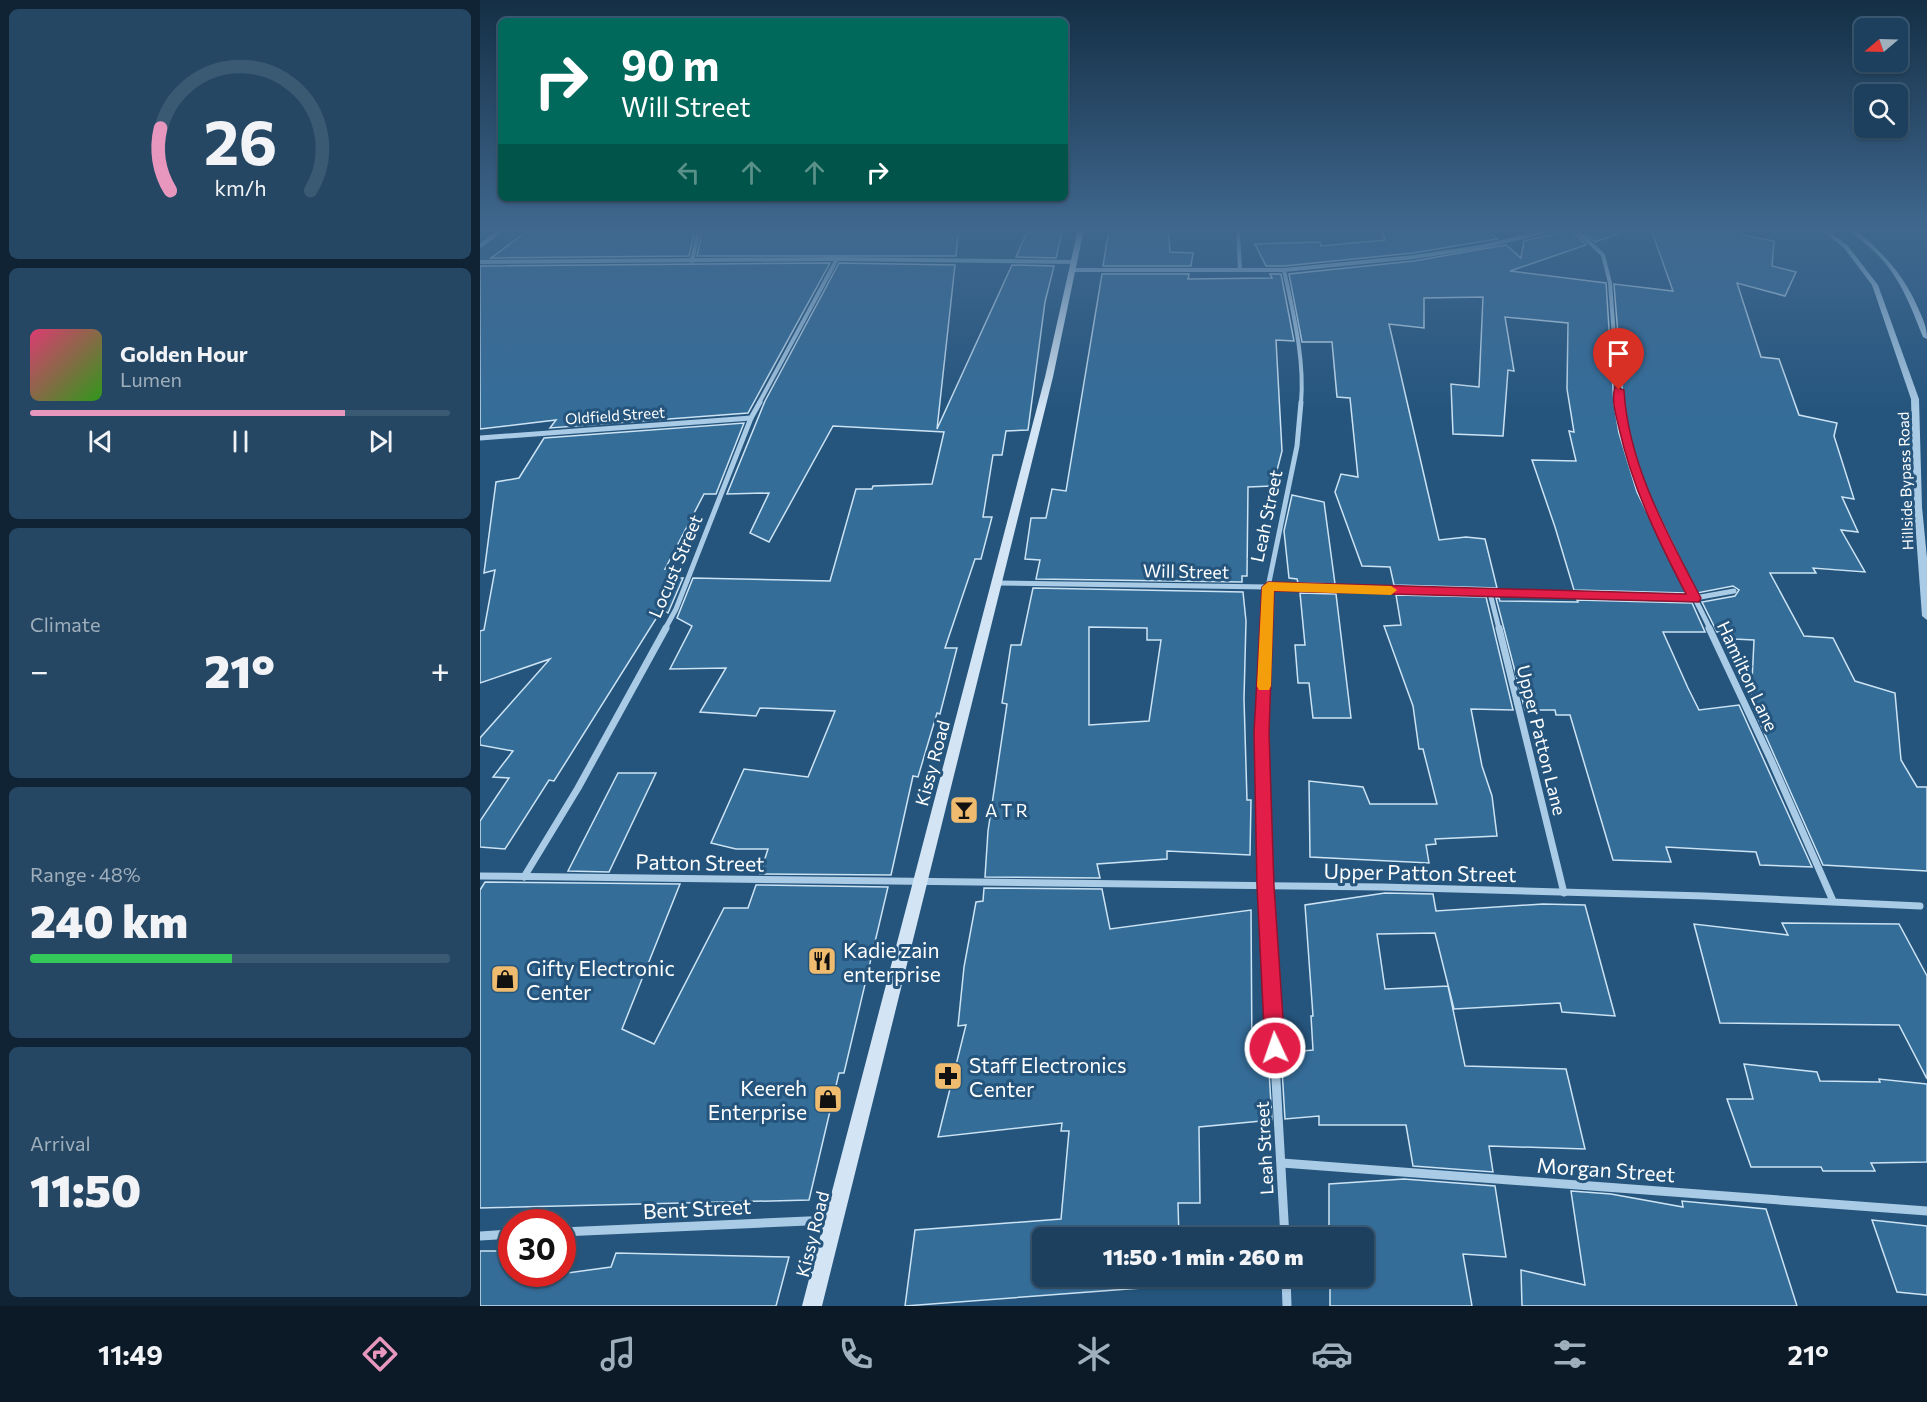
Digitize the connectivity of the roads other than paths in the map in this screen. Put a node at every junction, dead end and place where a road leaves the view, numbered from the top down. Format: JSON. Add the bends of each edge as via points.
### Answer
{"nodes":[{"id":1,"x":820,"y":290,"type":"edge"},
{"id":2,"x":1069,"y":290,"type":"edge"},
{"id":3,"x":1288,"y":290,"type":"edge"},
{"id":4,"x":1611,"y":290,"type":"edge"},
{"id":5,"x":1877,"y":290,"type":"edge"},
{"id":6,"x":1906,"y":290,"type":"edge"},
{"id":7,"x":1927,"y":337,"type":"edge"},
{"id":8,"x":751,"y":418,"type":"junction"},
{"id":9,"x":480,"y":438,"type":"edge"},
{"id":10,"x":998,"y":583,"type":"junction"},
{"id":11,"x":1268,"y":587,"type":"junction"},
{"id":12,"x":1734,"y":591,"type":"dead end"},
{"id":13,"x":1490,"y":593,"type":"junction"},
{"id":14,"x":1695,"y":598,"type":"junction"},
{"id":15,"x":1927,"y":616,"type":"edge"},
{"id":16,"x":480,"y":876,"type":"edge"},
{"id":17,"x":524,"y":877,"type":"junction"},
{"id":18,"x":920,"y":884,"type":"junction"},
{"id":19,"x":1265,"y":886,"type":"junction"},
{"id":20,"x":1564,"y":893,"type":"junction"},
{"id":21,"x":1833,"y":901,"type":"junction"},
{"id":22,"x":1920,"y":906,"type":"dead end"},
{"id":23,"x":1282,"y":1162,"type":"junction"},
{"id":24,"x":1927,"y":1211,"type":"edge"},
{"id":25,"x":834,"y":1220,"type":"junction"},
{"id":26,"x":1285,"y":1227,"type":"edge"},
{"id":27,"x":576,"y":1231,"type":"edge"},
{"id":28,"x":498,"y":1235,"type":"edge"},
{"id":29,"x":480,"y":1236,"type":"edge"},
{"id":30,"x":1287,"y":1287,"type":"edge"},
{"id":31,"x":1288,"y":1304,"type":"edge"},
{"id":32,"x":812,"y":1306,"type":"edge"}],
"edges":[{"from":1,"to":8,"type":"street","name":"Locust Street"},
{"from":2,"to":10,"type":"main road","name":"Kissy Road"},
{"from":3,"to":11,"type":"street","name":"Leah Street","via":[[1302,390],[1297,446]]},
{"from":4,"to":14,"type":"street","name":"Hamilton Lane","via":[[1620,411],[1632,463],[1663,537]]},
{"from":5,"to":15,"type":"street","name":"Hillside Bypass Road","via":[[1915,399]]},
{"from":6,"to":7,"type":"street"},
{"from":8,"to":9,"type":"street","name":"Oldfield Street"},
{"from":8,"to":17,"type":"street","name":"Locust Street","via":[[676,609],[578,788]]},
{"from":10,"to":11,"type":"street","name":"Will Street"},
{"from":10,"to":18,"type":"main road","name":"Kissy Road"},
{"from":11,"to":13,"type":"street","name":"Will Street"},
{"from":11,"to":19,"type":"street","name":"Leah Street","via":[[1262,733]]},
{"from":12,"to":14,"type":"street","name":"Will Street"},
{"from":13,"to":14,"type":"street","name":"Will Street"},
{"from":13,"to":20,"type":"street","name":"Upper Patton Lane"},
{"from":14,"to":21,"type":"street","name":"Hamilton Lane"},
{"from":16,"to":17,"type":"street","name":"Patton Street"},
{"from":17,"to":18,"type":"street","name":"Patton Street"},
{"from":18,"to":19,"type":"street","name":"Upper Patton Street"},
{"from":18,"to":25,"type":"main road","name":"Kissy Road"},
{"from":19,"to":20,"type":"street","name":"Upper Patton Street"},
{"from":19,"to":23,"type":"street","name":"Leah Street"},
{"from":20,"to":21,"type":"street","name":"Upper Patton Street"},
{"from":21,"to":22,"type":"street","name":"Upper Patton Street"},
{"from":23,"to":24,"type":"street","name":"Morgan Street"},
{"from":23,"to":26,"type":"street","name":"Leah Street"},
{"from":25,"to":27,"type":"street","name":"Bent Street"},
{"from":25,"to":32,"type":"main road","name":"Kissy Road"},
{"from":28,"to":29,"type":"street"},
{"from":30,"to":31,"type":"street"}]}
